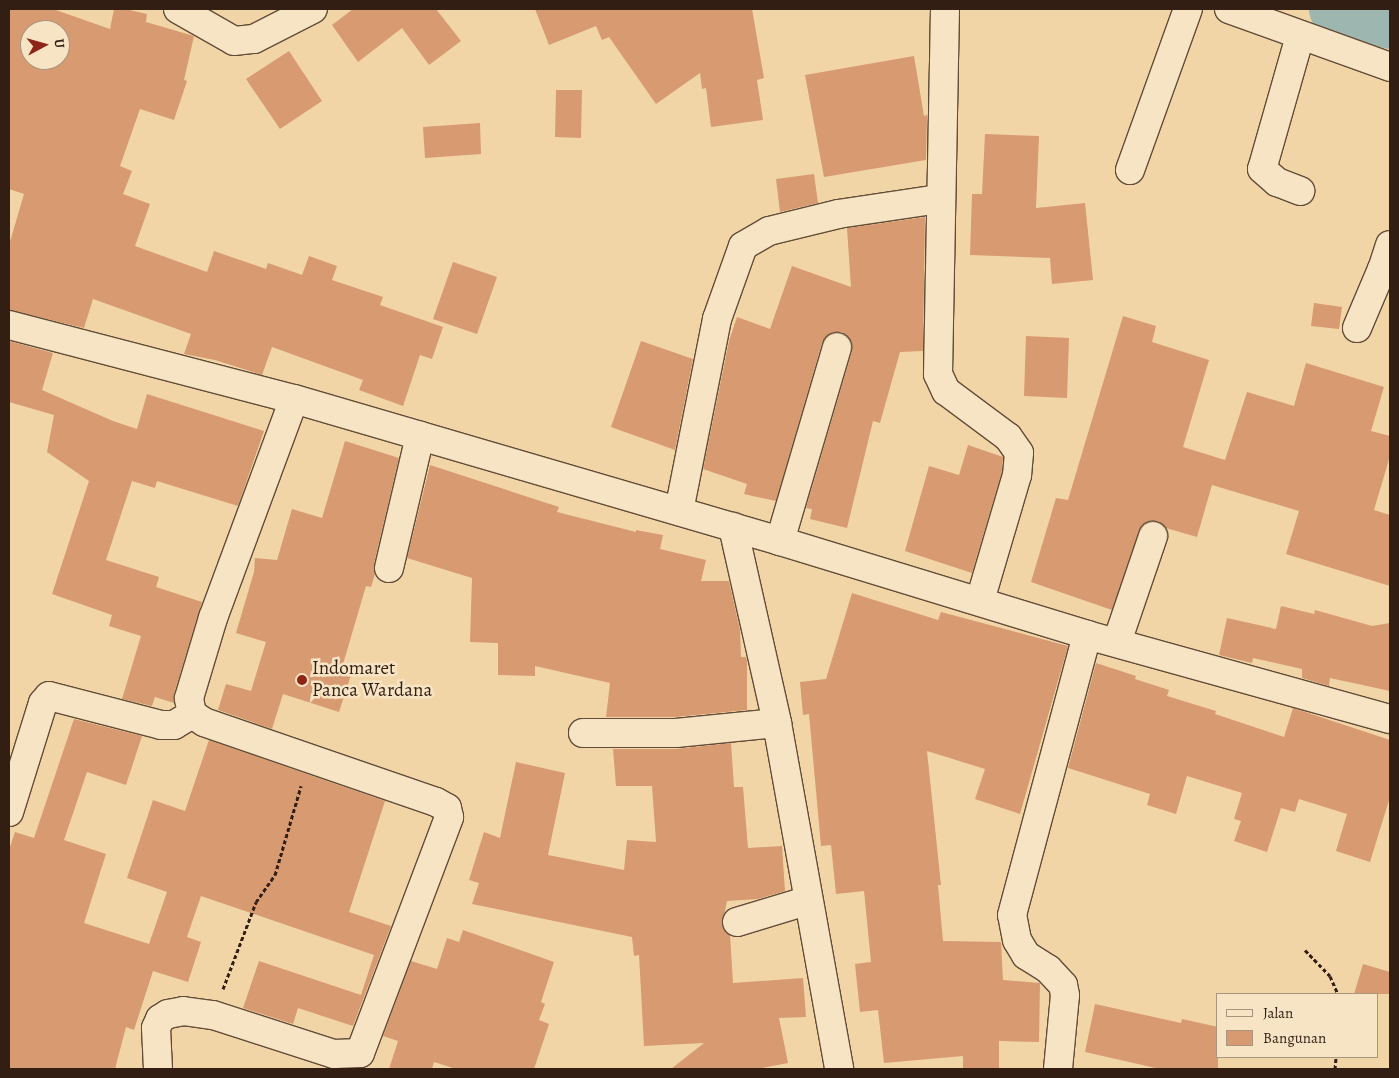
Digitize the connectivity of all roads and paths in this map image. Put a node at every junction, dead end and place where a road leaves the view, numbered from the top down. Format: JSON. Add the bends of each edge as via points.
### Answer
{"nodes":[{"id":1,"x":178,"y":9,"type":"edge"},
{"id":2,"x":313,"y":9,"type":"edge"},
{"id":3,"x":945,"y":9,"type":"edge"},
{"id":4,"x":1188,"y":9,"type":"edge"},
{"id":5,"x":1229,"y":9,"type":"edge"},
{"id":6,"x":1300,"y":36,"type":"junction"},
{"id":7,"x":1390,"y":67,"type":"edge"},
{"id":8,"x":1130,"y":170,"type":"dead end"},
{"id":9,"x":1300,"y":191,"type":"dead end"},
{"id":10,"x":940,"y":199,"type":"junction"},
{"id":11,"x":1387,"y":262,"type":"edge"},
{"id":12,"x":9,"y":325,"type":"edge"},
{"id":13,"x":1357,"y":328,"type":"dead end"},
{"id":14,"x":837,"y":347,"type":"dead end"},
{"id":15,"x":294,"y":399,"type":"junction"},
{"id":16,"x":420,"y":436,"type":"junction"},
{"id":17,"x":678,"y":511,"type":"junction"},
{"id":18,"x":733,"y":527,"type":"junction"},
{"id":19,"x":1153,"y":536,"type":"dead end"},
{"id":20,"x":780,"y":541,"type":"junction"},
{"id":21,"x":389,"y":568,"type":"dead end"},
{"id":22,"x":980,"y":601,"type":"junction"},
{"id":23,"x":1087,"y":635,"type":"junction"},
{"id":24,"x":1116,"y":642,"type":"junction"},
{"id":25,"x":192,"y":714,"type":"junction"},
{"id":26,"x":1390,"y":719,"type":"edge"},
{"id":27,"x":777,"y":723,"type":"junction"},
{"id":28,"x":583,"y":733,"type":"dead end"},
{"id":29,"x":310,"y":757,"type":"junction"},
{"id":30,"x":9,"y":812,"type":"edge"},
{"id":31,"x":806,"y":901,"type":"junction"},
{"id":32,"x":737,"y":922,"type":"dead end"},
{"id":33,"x":1305,"y":950,"type":"dead end"},
{"id":34,"x":1338,"y":993,"type":"edge"},
{"id":35,"x":213,"y":1015,"type":"junction"},
{"id":36,"x":158,"y":1069,"type":"edge"},
{"id":37,"x":839,"y":1069,"type":"edge"},
{"id":38,"x":1058,"y":1069,"type":"edge"}],
"edges":[{"from":1,"to":2,"type":"street","via":[[234,41],[254,39]]},
{"from":3,"to":10,"type":"street"},
{"from":4,"to":8,"type":"street"},
{"from":5,"to":6,"type":"street"},
{"from":6,"to":7,"type":"street"},
{"from":6,"to":9,"type":"street","via":[[1262,169],[1277,182]]},
{"from":10,"to":17,"type":"street","via":[[838,214],[769,231],[743,246],[717,319]]},
{"from":10,"to":22,"type":"street","via":[[938,374],[946,390],[1008,437],[1019,453],[1017,475]]},
{"from":11,"to":13,"type":"street"},
{"from":12,"to":15,"type":"street"},
{"from":14,"to":20,"type":"street"},
{"from":15,"to":16,"type":"street"},
{"from":15,"to":25,"type":"street","via":[[213,618],[188,698]]},
{"from":16,"to":17,"type":"street"},
{"from":16,"to":21,"type":"street"},
{"from":17,"to":18,"type":"street"},
{"from":18,"to":20,"type":"street"},
{"from":18,"to":27,"type":"street"},
{"from":19,"to":24,"type":"street"},
{"from":20,"to":22,"type":"street"},
{"from":22,"to":23,"type":"street"},
{"from":23,"to":24,"type":"street"},
{"from":23,"to":38,"type":"street","via":[[1012,915],[1017,940],[1026,955],[1048,969],[1063,985]]},
{"from":24,"to":26,"type":"street"},
{"from":25,"to":29,"type":"street","via":[[204,722]]},
{"from":25,"to":30,"type":"street","via":[[174,725],[160,725],[49,696],[43,702]]},
{"from":27,"to":28,"type":"street","via":[[676,733]]},
{"from":27,"to":31,"type":"street"},
{"from":29,"to":35,"type":"path","via":[[275,875],[256,902]]},
{"from":29,"to":35,"type":"street","via":[[436,802],[446,808],[449,817],[365,1048],[353,1055],[334,1054]]},
{"from":31,"to":32,"type":"street"},
{"from":31,"to":37,"type":"street"},
{"from":33,"to":34,"type":"path","via":[[1330,976]]},
{"from":35,"to":36,"type":"street","via":[[184,1011],[160,1019],[156,1028]]}]}
